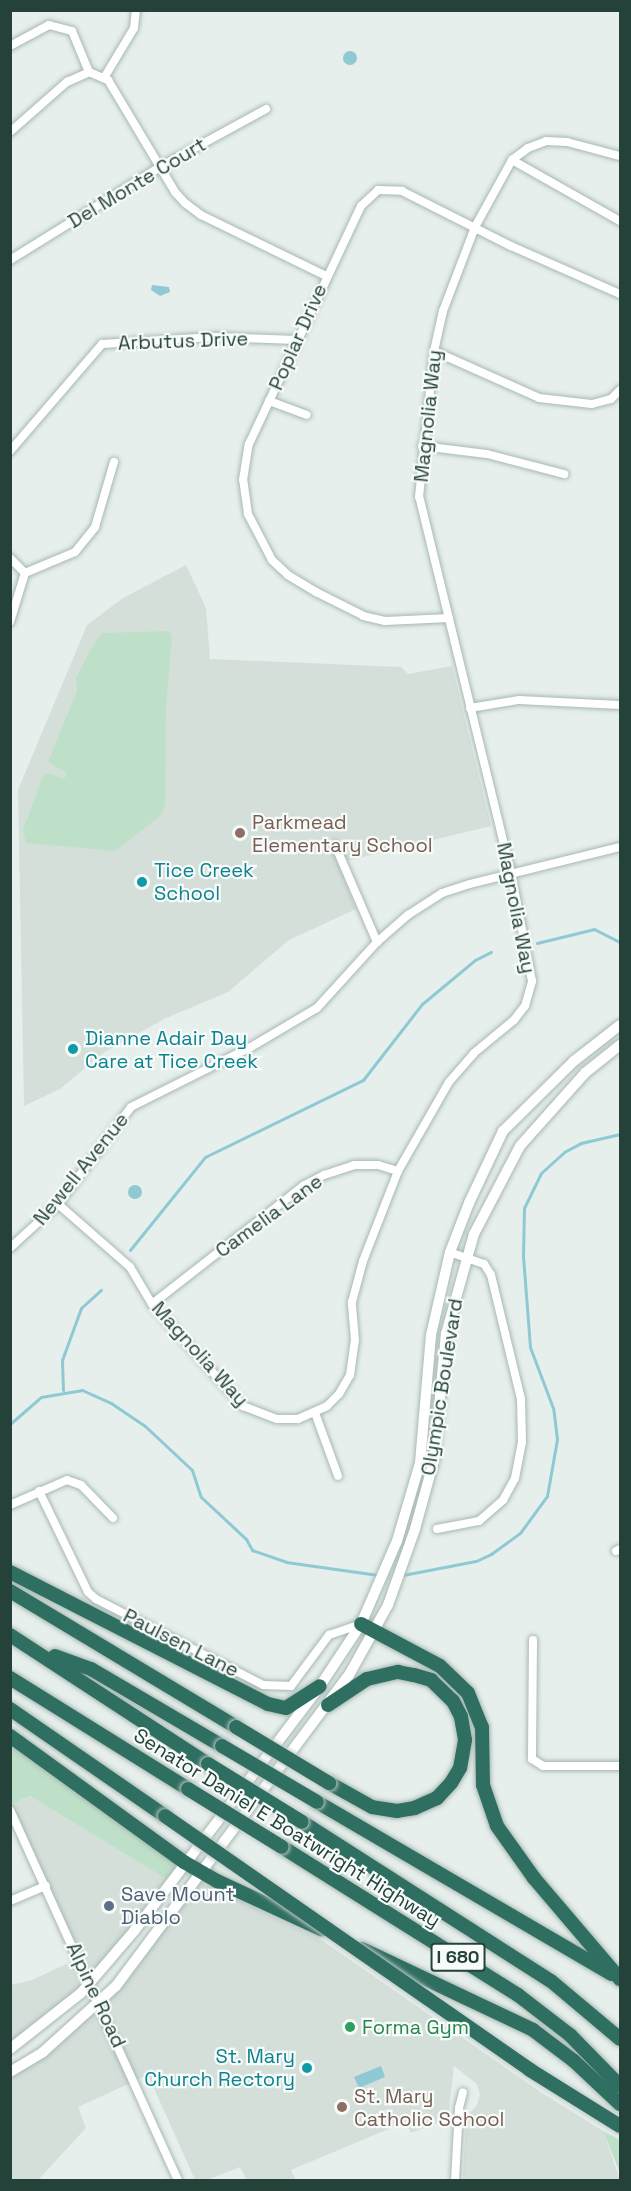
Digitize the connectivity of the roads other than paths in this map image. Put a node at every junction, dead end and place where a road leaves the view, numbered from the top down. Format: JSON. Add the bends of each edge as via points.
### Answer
{"nodes":[{"id":1,"x":136,"y":10,"type":"edge"},
{"id":2,"x":10,"y":46,"type":"edge"},
{"id":3,"x":88,"y":72,"type":"junction"},
{"id":4,"x":104,"y":78,"type":"junction"},
{"id":5,"x":266,"y":109,"type":"dead end"},
{"id":6,"x":10,"y":132,"type":"edge"},
{"id":7,"x":621,"y":156,"type":"edge"},
{"id":8,"x":512,"y":160,"type":"junction"},
{"id":9,"x":160,"y":167,"type":"junction"},
{"id":10,"x":621,"y":221,"type":"edge"},
{"id":11,"x":475,"y":227,"type":"junction"},
{"id":12,"x":10,"y":261,"type":"edge"},
{"id":13,"x":326,"y":276,"type":"junction"},
{"id":14,"x":621,"y":294,"type":"edge"},
{"id":15,"x":297,"y":340,"type":"junction"},
{"id":16,"x":434,"y":351,"type":"junction"},
{"id":17,"x":621,"y":390,"type":"edge"},
{"id":18,"x":269,"y":401,"type":"junction"},
{"id":19,"x":307,"y":415,"type":"dead end"},
{"id":20,"x":422,"y":446,"type":"junction"},
{"id":21,"x":10,"y":451,"type":"edge"},
{"id":22,"x":114,"y":462,"type":"dead end"},
{"id":23,"x":564,"y":474,"type":"dead end"},
{"id":24,"x":10,"y":558,"type":"edge"},
{"id":25,"x":25,"y":573,"type":"junction"},
{"id":26,"x":449,"y":618,"type":"junction"},
{"id":27,"x":10,"y":622,"type":"edge"},
{"id":28,"x":621,"y":705,"type":"edge"},
{"id":29,"x":470,"y":708,"type":"junction"},
{"id":30,"x":336,"y":845,"type":"dead end"},
{"id":31,"x":621,"y":847,"type":"edge"},
{"id":32,"x":511,"y":873,"type":"junction"},
{"id":33,"x":377,"y":942,"type":"junction"},
{"id":34,"x":621,"y":1025,"type":"edge"},
{"id":35,"x":621,"y":1046,"type":"edge"},
{"id":36,"x":398,"y":1171,"type":"junction"},
{"id":37,"x":57,"y":1203,"type":"junction"},
{"id":38,"x":10,"y":1248,"type":"edge"},
{"id":39,"x":450,"y":1252,"type":"junction"},
{"id":40,"x":465,"y":1257,"type":"junction"},
{"id":41,"x":152,"y":1304,"type":"junction"},
{"id":42,"x":315,"y":1413,"type":"junction"},
{"id":43,"x":338,"y":1476,"type":"dead end"},
{"id":44,"x":39,"y":1491,"type":"junction"},
{"id":45,"x":10,"y":1505,"type":"edge"},
{"id":46,"x":113,"y":1518,"type":"dead end"},
{"id":47,"x":437,"y":1529,"type":"dead end"},
{"id":48,"x":10,"y":1572,"type":"edge"},
{"id":49,"x":10,"y":1591,"type":"edge"},
{"id":50,"x":361,"y":1624,"type":"junction"},
{"id":51,"x":375,"y":1632,"type":"junction"},
{"id":52,"x":10,"y":1635,"type":"edge"},
{"id":53,"x":533,"y":1640,"type":"dead end"},
{"id":54,"x":33,"y":1648,"type":"junction"},
{"id":55,"x":10,"y":1678,"type":"edge"},
{"id":56,"x":320,"y":1686,"type":"junction"},
{"id":57,"x":328,"y":1705,"type":"junction"},
{"id":58,"x":10,"y":1709,"type":"edge"},
{"id":59,"x":10,"y":1736,"type":"edge"},
{"id":60,"x":621,"y":1766,"type":"edge"},
{"id":61,"x":10,"y":1810,"type":"edge"},
{"id":62,"x":184,"y":1862,"type":"junction"},
{"id":63,"x":201,"y":1872,"type":"junction"},
{"id":64,"x":46,"y":1886,"type":"junction"},
{"id":65,"x":10,"y":1901,"type":"edge"},
{"id":66,"x":621,"y":1979,"type":"edge"},
{"id":67,"x":91,"y":1982,"type":"junction"},
{"id":68,"x":100,"y":2003,"type":"junction"},
{"id":69,"x":621,"y":2039,"type":"edge"},
{"id":70,"x":10,"y":2049,"type":"edge"},
{"id":71,"x":10,"y":2073,"type":"edge"},
{"id":72,"x":621,"y":2086,"type":"edge"},
{"id":73,"x":463,"y":2092,"type":"dead end"},
{"id":74,"x":621,"y":2104,"type":"edge"},
{"id":75,"x":621,"y":2126,"type":"edge"},
{"id":76,"x":178,"y":2181,"type":"edge"},
{"id":77,"x":455,"y":2181,"type":"edge"}],
"edges":[{"from":1,"to":4,"type":"street","via":[[134,28]]},
{"from":2,"to":3,"type":"street","via":[[49,25],[72,31]]},
{"from":3,"to":4,"type":"street"},
{"from":3,"to":6,"type":"street","via":[[67,82]]},
{"from":4,"to":9,"type":"street","via":[[126,107]]},
{"from":5,"to":9,"type":"street","name":"Del Monte Court"},
{"from":7,"to":8,"type":"street","name":"Magnolia Way","via":[[567,142],[546,141],[528,147]]},
{"from":8,"to":10,"type":"street"},
{"from":8,"to":11,"type":"street","name":"Magnolia Way"},
{"from":9,"to":12,"type":"street","name":"Del Monte Court"},
{"from":9,"to":13,"type":"street","via":[[175,192],[201,214]]},
{"from":11,"to":13,"type":"street","name":"Poplar Drive","via":[[402,191],[378,190],[361,206]]},
{"from":11,"to":14,"type":"street","name":"Poplar Drive"},
{"from":11,"to":16,"type":"street","name":"Magnolia Way","via":[[443,311]]},
{"from":13,"to":15,"type":"street","name":"Poplar Drive"},
{"from":15,"to":18,"type":"street","name":"Poplar Drive"},
{"from":15,"to":21,"type":"street","name":"Arbutus Drive","via":[[214,337],[102,344]]},
{"from":16,"to":17,"type":"street","via":[[539,398],[592,404],[611,399]]},
{"from":16,"to":20,"type":"street","name":"Magnolia Way"},
{"from":18,"to":19,"type":"street"},
{"from":18,"to":26,"type":"street","name":"Poplar Drive","via":[[249,444],[243,480],[248,514],[272,560],[288,575],[364,616],[406,622]]},
{"from":20,"to":23,"type":"street","via":[[487,454]]},
{"from":20,"to":26,"type":"street","name":"Magnolia Way","via":[[420,498]]},
{"from":22,"to":25,"type":"street","via":[[95,527],[75,552]]},
{"from":24,"to":25,"type":"street"},
{"from":25,"to":27,"type":"street"},
{"from":26,"to":29,"type":"street","name":"Magnolia Way"},
{"from":28,"to":29,"type":"street","via":[[519,700]]},
{"from":29,"to":32,"type":"street","name":"Magnolia Way"},
{"from":30,"to":33,"type":"street"},
{"from":31,"to":32,"type":"street","name":"Newell Avenue"},
{"from":32,"to":33,"type":"street","name":"Newell Avenue","via":[[442,893]]},
{"from":32,"to":36,"type":"street","name":"Magnolia Way","via":[[532,966],[530,993],[514,1020],[474,1053],[449,1082]]},
{"from":33,"to":37,"type":"street","name":"Newell Avenue","via":[[317,1008],[251,1047],[131,1107]]},
{"from":34,"to":39,"type":"main road","name":"Olympic Boulevard","via":[[574,1061],[503,1131]]},
{"from":35,"to":40,"type":"main road","name":"Olympic Boulevard","via":[[585,1073],[520,1146]]},
{"from":36,"to":41,"type":"street","name":"Camelia Lane","via":[[378,1165],[354,1165],[303,1186]]},
{"from":36,"to":42,"type":"street","name":"Magnolia Way","via":[[363,1261],[352,1302],[355,1340],[350,1375],[339,1394]]},
{"from":37,"to":38,"type":"street","name":"Newell Avenue"},
{"from":37,"to":41,"type":"street","name":"Magnolia Way","via":[[130,1267]]},
{"from":39,"to":40,"type":"street"},
{"from":39,"to":50,"type":"main road","name":"Olympic Boulevard","via":[[431,1335],[420,1463],[397,1540]]},
{"from":40,"to":47,"type":"street","via":[[484,1264],[491,1275],[521,1400],[521,1459],[502,1500],[490,1512],[470,1524]]},
{"from":40,"to":51,"type":"main road","name":"Olympic Boulevard","via":[[446,1334],[434,1460],[411,1542]]},
{"from":41,"to":42,"type":"street","name":"Magnolia Way","via":[[243,1406],[277,1419],[298,1419]]},
{"from":42,"to":43,"type":"street"},
{"from":44,"to":45,"type":"street"},
{"from":44,"to":46,"type":"street","via":[[58,1482],[73,1482]]},
{"from":44,"to":50,"type":"street","name":"Paulsen Lane","via":[[88,1592],[96,1599],[263,1685],[291,1686],[329,1635]]},
{"from":48,"to":56,"type":"highway","via":[[277,1707],[294,1705]]},
{"from":49,"to":57,"type":"highway","bridge":true,"via":[[372,1807],[397,1811],[415,1808],[437,1798],[452,1783],[463,1758],[461,1717],[453,1701],[430,1680],[399,1672],[367,1679]]},
{"from":50,"to":51,"type":"highway"},
{"from":50,"to":56,"type":"main road","name":"Olympic Boulevard"},
{"from":51,"to":57,"type":"main road","name":"Olympic Boulevard"},
{"from":51,"to":66,"type":"highway","via":[[440,1666],[468,1693],[482,1727],[482,1775],[488,1806],[502,1834],[539,1884]]},
{"from":52,"to":54,"type":"highway","name":"Senator Daniel E Boatwright Highway","number":"I 680"},
{"from":53,"to":60,"type":"street","via":[[529,1752],[537,1765]]},
{"from":54,"to":66,"type":"highway","bridge":true,"via":[[91,1669]]},
{"from":54,"to":69,"type":"highway","name":"Senator Daniel E Boatwright Highway","number":"I 680","bridge":true,"via":[[551,1981]]},
{"from":55,"to":72,"type":"highway","name":"Senator Daniel E Boatwright Highway","number":"I 680","bridge":true,"via":[[518,1995],[585,2048]]},
{"from":56,"to":62,"type":"main road","name":"Olympic Boulevard"},
{"from":57,"to":63,"type":"main road","name":"Olympic Boulevard"},
{"from":58,"to":75,"type":"highway","bridge":true,"via":[[530,2070]]},
{"from":59,"to":62,"type":"highway"},
{"from":61,"to":64,"type":"street","name":"Alpine Road"},
{"from":62,"to":63,"type":"highway"},
{"from":62,"to":67,"type":"main road","name":"Olympic Boulevard","via":[[153,1908]]},
{"from":63,"to":68,"type":"main road","name":"Olympic Boulevard"},
{"from":63,"to":74,"type":"highway","via":[[510,2017],[553,2044]]},
{"from":64,"to":65,"type":"street"},
{"from":64,"to":67,"type":"street","name":"Alpine Road"},
{"from":67,"to":68,"type":"street","name":"Alpine Road"},
{"from":67,"to":70,"type":"main road","name":"Olympic Boulevard"},
{"from":68,"to":71,"type":"main road","name":"Olympic Boulevard","via":[[43,2052]]},
{"from":68,"to":76,"type":"street","name":"Alpine Road"},
{"from":73,"to":77,"type":"street"}]}
